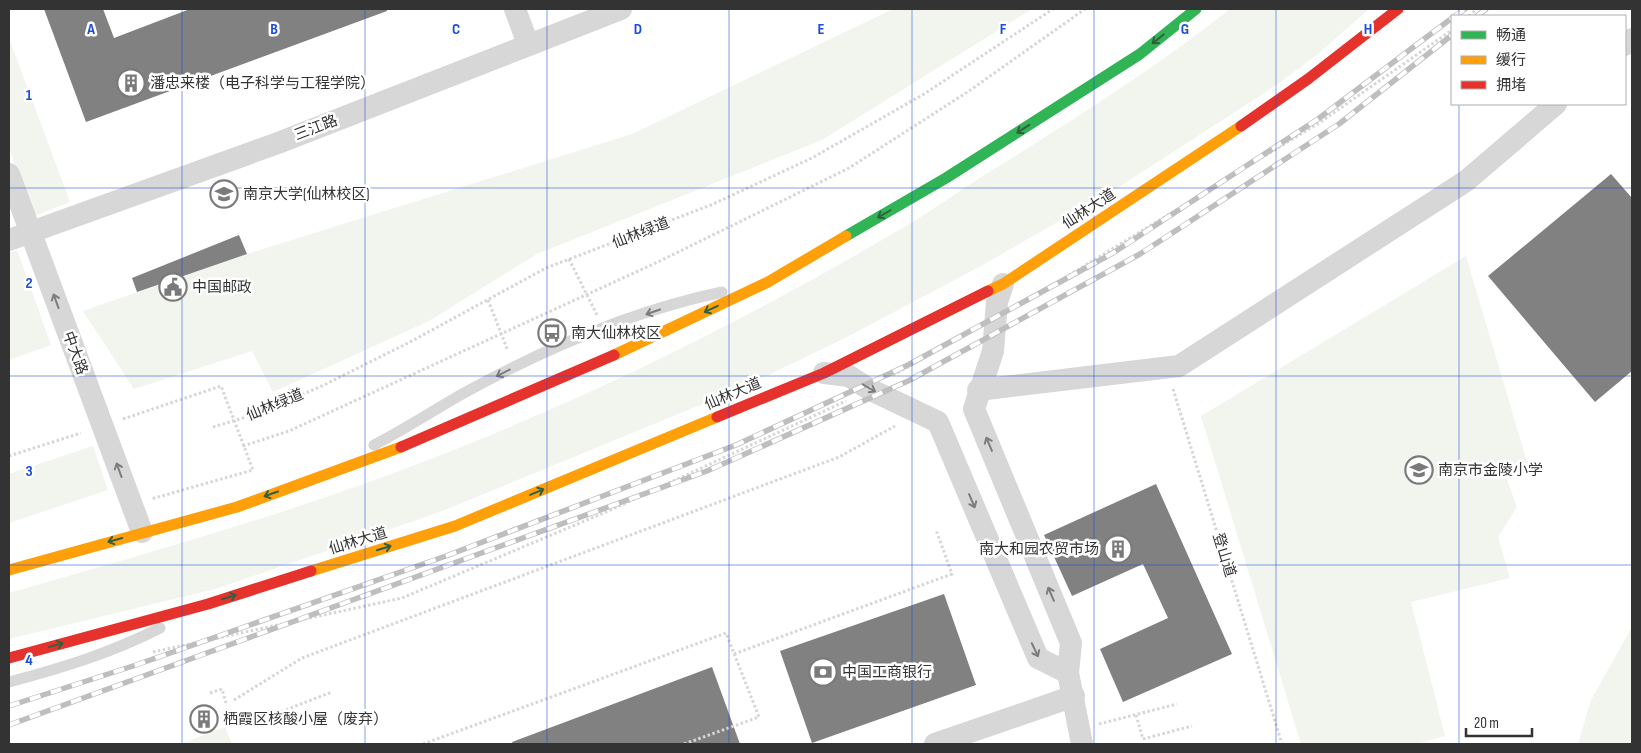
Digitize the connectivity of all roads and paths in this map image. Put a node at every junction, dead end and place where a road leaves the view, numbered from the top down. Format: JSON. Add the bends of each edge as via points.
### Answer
{"nodes":[{"id":1,"x":515,"y":9,"type":"edge"},
{"id":2,"x":621,"y":9,"type":"edge"},
{"id":3,"x":1053,"y":9,"type":"edge"},
{"id":4,"x":1085,"y":9,"type":"edge"},
{"id":5,"x":1196,"y":9,"type":"edge"},
{"id":6,"x":1398,"y":9,"type":"edge"},
{"id":7,"x":528,"y":44,"type":"junction"},
{"id":8,"x":1555,"y":105,"type":"edge"},
{"id":9,"x":9,"y":174,"type":"edge"},
{"id":10,"x":30,"y":232,"type":"junction"},
{"id":11,"x":9,"y":240,"type":"edge"},
{"id":12,"x":569,"y":259,"type":"junction"},
{"id":13,"x":768,"y":282,"type":"junction"},
{"id":14,"x":1003,"y":284,"type":"junction"},
{"id":15,"x":586,"y":294,"type":"junction"},
{"id":16,"x":488,"y":300,"type":"junction"},
{"id":17,"x":599,"y":319,"type":"dead end"},
{"id":18,"x":501,"y":332,"type":"junction"},
{"id":19,"x":510,"y":356,"type":"dead end"},
{"id":20,"x":1179,"y":366,"type":"junction"},
{"id":21,"x":824,"y":373,"type":"junction"},
{"id":22,"x":978,"y":390,"type":"junction"},
{"id":23,"x":921,"y":412,"type":"junction"},
{"id":24,"x":234,"y":421,"type":"junction"},
{"id":25,"x":103,"y":426,"type":"junction"},
{"id":26,"x":213,"y":427,"type":"dead end"},
{"id":27,"x":243,"y":446,"type":"junction"},
{"id":28,"x":9,"y":456,"type":"edge"},
{"id":29,"x":317,"y":478,"type":"junction"},
{"id":30,"x":132,"y":505,"type":"junction"},
{"id":31,"x":936,"y":530,"type":"dead end"},
{"id":32,"x":142,"y":532,"type":"junction"},
{"id":33,"x":9,"y":570,"type":"edge"},
{"id":34,"x":208,"y":604,"type":"junction"},
{"id":35,"x":734,"y":654,"type":"junction"},
{"id":36,"x":9,"y":658,"type":"edge"},
{"id":37,"x":1068,"y":674,"type":"junction"},
{"id":38,"x":9,"y":682,"type":"edge"},
{"id":39,"x":332,"y":692,"type":"dead end"},
{"id":40,"x":210,"y":693,"type":"dead end"},
{"id":41,"x":1074,"y":696,"type":"junction"},
{"id":42,"x":234,"y":700,"type":"dead end"},
{"id":43,"x":226,"y":703,"type":"dead end"},
{"id":44,"x":1177,"y":704,"type":"dead end"},
{"id":45,"x":1136,"y":715,"type":"junction"},
{"id":46,"x":244,"y":726,"type":"dead end"},
{"id":47,"x":1192,"y":726,"type":"dead end"},
{"id":48,"x":1081,"y":737,"type":"edge"},
{"id":49,"x":423,"y":744,"type":"edge"},
{"id":50,"x":684,"y":744,"type":"edge"},
{"id":51,"x":935,"y":744,"type":"edge"},
{"id":52,"x":1282,"y":744,"type":"edge"}],
"edges":[{"from":1,"to":7,"type":"street"},
{"from":2,"to":7,"type":"street","name":"三江路"},
{"from":3,"to":12,"type":"path","name":"仙林绿道","via":[[924,94],[812,158],[711,205]]},
{"from":4,"to":15,"type":"path","via":[[969,91],[849,168]]},
{"from":5,"to":13,"type":"main road","one_way":true,"via":[[1140,54],[946,178]]},
{"from":6,"to":14,"type":"main road","name":"仙林大道","via":[[1259,114]]},
{"from":7,"to":10,"type":"street","name":"三江路","via":[[278,143]]},
{"from":8,"to":20,"type":"street","via":[[1466,180]]},
{"from":9,"to":10,"type":"street","name":"中大路"},
{"from":10,"to":11,"type":"street","name":"三江路"},
{"from":25,"to":10,"type":"street","name":"中大路","one_way":true},
{"from":12,"to":15,"type":"path"},
{"from":12,"to":16,"type":"path","name":"仙林绿道"},
{"from":13,"to":29,"type":"main road","one_way":true,"via":[[562,379],[408,445]]},
{"from":13,"to":29,"type":"lane","one_way":true,"via":[[693,298],[538,355],[464,393]]},
{"from":14,"to":21,"type":"main road","name":"仙林大道"},
{"from":14,"to":22,"type":"street","via":[[997,302],[993,350]]},
{"from":15,"to":17,"type":"path"},
{"from":15,"to":18,"type":"path"},
{"from":16,"to":18,"type":"path"},
{"from":16,"to":24,"type":"path","name":"仙林绿道","via":[[326,384],[266,411]]},
{"from":18,"to":19,"type":"path"},
{"from":18,"to":27,"type":"path","via":[[289,431]]},
{"from":20,"to":22,"type":"street"},
{"from":20,"to":52,"type":"path","name":"登山道","via":[[1172,390]]},
{"from":21,"to":23,"type":"street","one_way":true,"via":[[849,376],[900,405]]},
{"from":34,"to":21,"type":"main road","name":"仙林大道","one_way":true,"via":[[455,526]]},
{"from":37,"to":22,"type":"street","one_way":true,"via":[[1071,642],[974,409]]},
{"from":23,"to":37,"type":"street","one_way":true,"via":[[938,422],[1038,658]]},
{"from":23,"to":42,"type":"path","via":[[839,456],[302,658]]},
{"from":24,"to":25,"type":"path","via":[[221,386]]},
{"from":24,"to":26,"type":"path","name":"仙林绿道"},
{"from":24,"to":27,"type":"path"},
{"from":25,"to":28,"type":"path"},
{"from":30,"to":25,"type":"street","name":"中大路","one_way":true},
{"from":27,"to":30,"type":"path","via":[[253,470]]},
{"from":29,"to":32,"type":"main road","one_way":true,"via":[[237,506]]},
{"from":30,"to":32,"type":"street","name":"中大路"},
{"from":31,"to":35,"type":"path","via":[[952,574]]},
{"from":32,"to":33,"type":"main road","one_way":true},
{"from":36,"to":34,"type":"main road","name":"仙林大道","one_way":true},
{"from":34,"to":38,"type":"lane","via":[[124,646],[68,667]]},
{"from":35,"to":49,"type":"path","via":[[726,633]]},
{"from":35,"to":50,"type":"path","via":[[759,717]]},
{"from":37,"to":41,"type":"street"},
{"from":39,"to":46,"type":"path"},
{"from":40,"to":43,"type":"path","via":[[222,689]]},
{"from":41,"to":48,"type":"street"},
{"from":41,"to":51,"type":"street"},
{"from":44,"to":45,"type":"path"},
{"from":45,"to":47,"type":"path","via":[[1143,739]]},
{"from":45,"to":48,"type":"path"}]}
